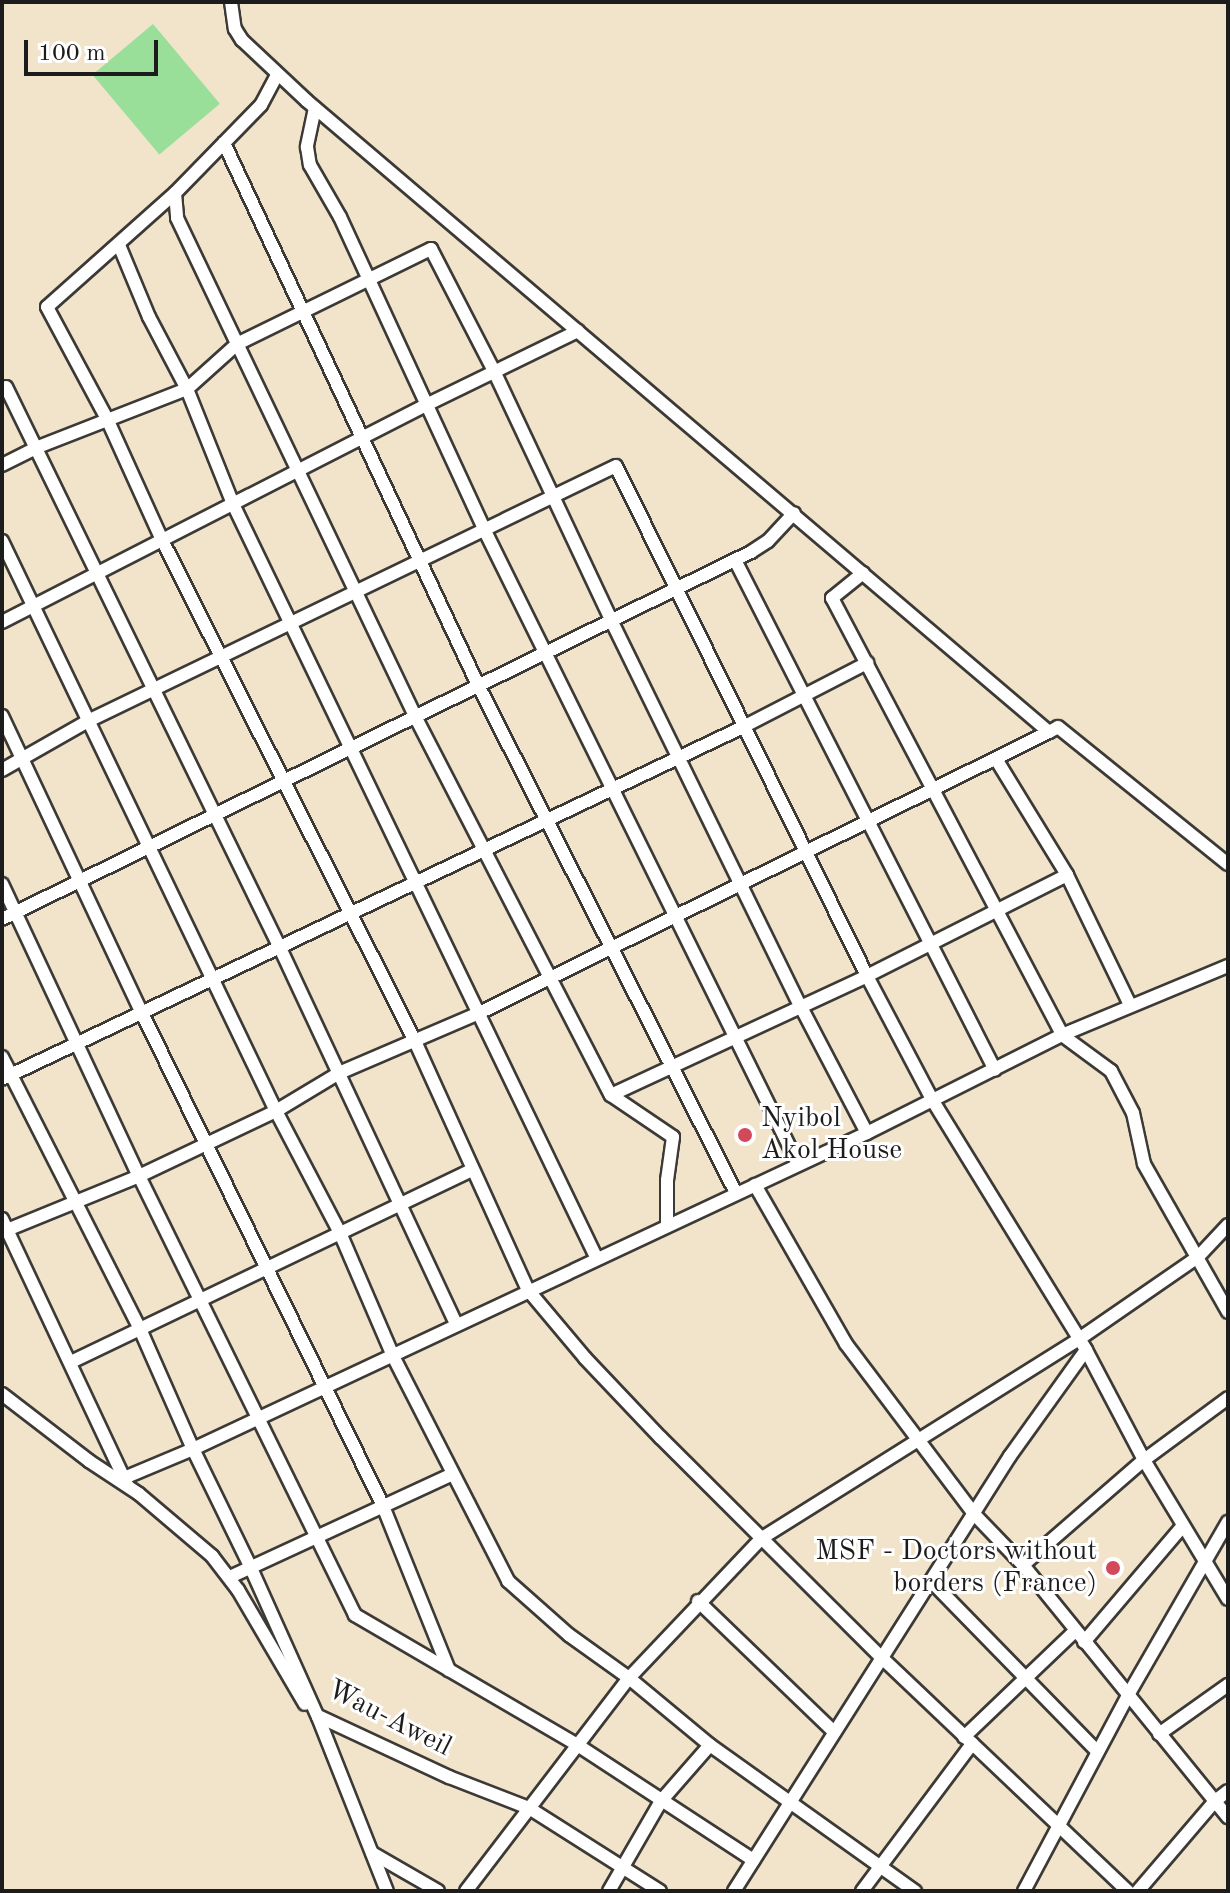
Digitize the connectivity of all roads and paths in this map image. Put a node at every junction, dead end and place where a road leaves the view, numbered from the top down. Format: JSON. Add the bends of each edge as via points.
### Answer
{"nodes":[{"id":1,"x":231,"y":2,"type":"edge"},
{"id":2,"x":277,"y":75,"type":"junction"},
{"id":3,"x":315,"y":108,"type":"junction"},
{"id":4,"x":224,"y":143,"type":"junction"},
{"id":5,"x":175,"y":193,"type":"junction"},
{"id":6,"x":119,"y":245,"type":"junction"},
{"id":7,"x":368,"y":279,"type":"junction"},
{"id":8,"x":303,"y":311,"type":"junction"},
{"id":9,"x":578,"y":331,"type":"junction"},
{"id":10,"x":237,"y":344,"type":"junction"},
{"id":11,"x":494,"y":371,"type":"junction"},
{"id":12,"x":6,"y":387,"type":"dead end"},
{"id":13,"x":187,"y":389,"type":"junction"},
{"id":14,"x":426,"y":405,"type":"junction"},
{"id":15,"x":108,"y":421,"type":"junction"},
{"id":16,"x":362,"y":438,"type":"junction"},
{"id":17,"x":38,"y":447,"type":"junction"},
{"id":18,"x":2,"y":465,"type":"edge"},
{"id":19,"x":299,"y":471,"type":"junction"},
{"id":20,"x":552,"y":496,"type":"junction"},
{"id":21,"x":233,"y":504,"type":"junction"},
{"id":22,"x":794,"y":513,"type":"junction"},
{"id":23,"x":484,"y":529,"type":"junction"},
{"id":24,"x":162,"y":540,"type":"junction"},
{"id":25,"x":2,"y":541,"type":"edge"},
{"id":26,"x":420,"y":560,"type":"junction"},
{"id":27,"x":735,"y":560,"type":"junction"},
{"id":28,"x":863,"y":573,"type":"junction"},
{"id":29,"x":95,"y":574,"type":"junction"},
{"id":30,"x":676,"y":590,"type":"junction"},
{"id":31,"x":356,"y":591,"type":"junction"},
{"id":32,"x":33,"y":607,"type":"junction"},
{"id":33,"x":2,"y":622,"type":"edge"},
{"id":34,"x":612,"y":622,"type":"junction"},
{"id":35,"x":291,"y":623,"type":"junction"},
{"id":36,"x":548,"y":652,"type":"junction"},
{"id":37,"x":221,"y":656,"type":"junction"},
{"id":38,"x":867,"y":663,"type":"junction"},
{"id":39,"x":479,"y":687,"type":"junction"},
{"id":40,"x":154,"y":689,"type":"junction"},
{"id":41,"x":807,"y":696,"type":"junction"},
{"id":42,"x":2,"y":716,"type":"edge"},
{"id":43,"x":416,"y":718,"type":"junction"},
{"id":44,"x":88,"y":721,"type":"junction"},
{"id":45,"x":743,"y":727,"type":"junction"},
{"id":46,"x":1049,"y":732,"type":"junction"},
{"id":47,"x":350,"y":750,"type":"junction"},
{"id":48,"x":678,"y":758,"type":"junction"},
{"id":49,"x":996,"y":759,"type":"junction"},
{"id":50,"x":23,"y":761,"type":"junction"},
{"id":51,"x":2,"y":770,"type":"edge"},
{"id":52,"x":283,"y":782,"type":"junction"},
{"id":53,"x":612,"y":789,"type":"junction"},
{"id":54,"x":935,"y":789,"type":"junction"},
{"id":55,"x":216,"y":815,"type":"junction"},
{"id":56,"x":547,"y":820,"type":"junction"},
{"id":57,"x":868,"y":820,"type":"junction"},
{"id":58,"x":148,"y":847,"type":"junction"},
{"id":59,"x":483,"y":851,"type":"junction"},
{"id":60,"x":806,"y":851,"type":"junction"},
{"id":61,"x":1228,"y":864,"type":"edge"},
{"id":62,"x":1067,"y":875,"type":"junction"},
{"id":63,"x":79,"y":881,"type":"junction"},
{"id":64,"x":740,"y":882,"type":"junction"},
{"id":65,"x":2,"y":884,"type":"edge"},
{"id":66,"x":414,"y":884,"type":"junction"},
{"id":67,"x":998,"y":911,"type":"junction"},
{"id":68,"x":15,"y":913,"type":"junction"},
{"id":69,"x":677,"y":913,"type":"junction"},
{"id":70,"x":351,"y":915,"type":"junction"},
{"id":71,"x":2,"y":919,"type":"edge"},
{"id":72,"x":931,"y":945,"type":"junction"},
{"id":73,"x":610,"y":946,"type":"junction"},
{"id":74,"x":280,"y":948,"type":"junction"},
{"id":75,"x":1228,"y":966,"type":"edge"},
{"id":76,"x":867,"y":976,"type":"junction"},
{"id":77,"x":551,"y":977,"type":"junction"},
{"id":78,"x":213,"y":979,"type":"junction"},
{"id":79,"x":1130,"y":1005,"type":"junction"},
{"id":80,"x":801,"y":1007,"type":"junction"},
{"id":81,"x":142,"y":1013,"type":"junction"},
{"id":82,"x":479,"y":1013,"type":"junction"},
{"id":83,"x":1062,"y":1035,"type":"junction"},
{"id":84,"x":734,"y":1038,"type":"junction"},
{"id":85,"x":414,"y":1039,"type":"junction"},
{"id":86,"x":77,"y":1043,"type":"junction"},
{"id":87,"x":2,"y":1057,"type":"edge"},
{"id":88,"x":671,"y":1066,"type":"junction"},
{"id":89,"x":995,"y":1070,"type":"junction"},
{"id":90,"x":339,"y":1073,"type":"junction"},
{"id":91,"x":6,"y":1077,"type":"edge"},
{"id":92,"x":611,"y":1095,"type":"junction"},
{"id":93,"x":933,"y":1101,"type":"junction"},
{"id":94,"x":276,"y":1111,"type":"junction"},
{"id":95,"x":867,"y":1133,"type":"junction"},
{"id":96,"x":206,"y":1143,"type":"junction"},
{"id":97,"x":798,"y":1164,"type":"junction"},
{"id":98,"x":472,"y":1170,"type":"junction"},
{"id":99,"x":139,"y":1176,"type":"junction"},
{"id":100,"x":755,"y":1185,"type":"junction"},
{"id":101,"x":736,"y":1193,"type":"junction"},
{"id":102,"x":75,"y":1202,"type":"junction"},
{"id":103,"x":401,"y":1202,"type":"junction"},
{"id":104,"x":667,"y":1225,"type":"junction"},
{"id":105,"x":1228,"y":1225,"type":"edge"},
{"id":106,"x":4,"y":1227,"type":"edge"},
{"id":107,"x":340,"y":1233,"type":"junction"},
{"id":108,"x":596,"y":1257,"type":"junction"},
{"id":109,"x":1198,"y":1257,"type":"junction"},
{"id":110,"x":269,"y":1268,"type":"junction"},
{"id":111,"x":528,"y":1290,"type":"junction"},
{"id":112,"x":200,"y":1300,"type":"junction"},
{"id":113,"x":1228,"y":1312,"type":"edge"},
{"id":114,"x":456,"y":1323,"type":"junction"},
{"id":115,"x":140,"y":1329,"type":"junction"},
{"id":116,"x":1082,"y":1345,"type":"junction"},
{"id":117,"x":392,"y":1354,"type":"junction"},
{"id":118,"x":71,"y":1362,"type":"junction"},
{"id":119,"x":325,"y":1386,"type":"junction"},
{"id":120,"x":2,"y":1394,"type":"edge"},
{"id":121,"x":1228,"y":1398,"type":"edge"},
{"id":122,"x":258,"y":1419,"type":"junction"},
{"id":123,"x":920,"y":1437,"type":"junction"},
{"id":124,"x":193,"y":1449,"type":"junction"},
{"id":125,"x":1144,"y":1460,"type":"junction"},
{"id":126,"x":451,"y":1475,"type":"junction"},
{"id":127,"x":126,"y":1481,"type":"junction"},
{"id":128,"x":383,"y":1506,"type":"junction"},
{"id":129,"x":974,"y":1514,"type":"junction"},
{"id":130,"x":1228,"y":1522,"type":"edge"},
{"id":131,"x":1182,"y":1527,"type":"junction"},
{"id":132,"x":316,"y":1536,"type":"junction"},
{"id":133,"x":762,"y":1538,"type":"junction"},
{"id":134,"x":1204,"y":1562,"type":"junction"},
{"id":135,"x":1023,"y":1565,"type":"junction"},
{"id":136,"x":250,"y":1566,"type":"junction"},
{"id":137,"x":230,"y":1577,"type":"junction"},
{"id":138,"x":931,"y":1581,"type":"junction"},
{"id":139,"x":1228,"y":1599,"type":"edge"},
{"id":140,"x":698,"y":1601,"type":"junction"},
{"id":141,"x":1075,"y":1631,"type":"junction"},
{"id":142,"x":1084,"y":1642,"type":"junction"},
{"id":143,"x":880,"y":1656,"type":"junction"},
{"id":144,"x":449,"y":1670,"type":"junction"},
{"id":145,"x":629,"y":1678,"type":"junction"},
{"id":146,"x":1026,"y":1678,"type":"junction"},
{"id":147,"x":1228,"y":1685,"type":"edge"},
{"id":148,"x":1128,"y":1695,"type":"junction"},
{"id":149,"x":318,"y":1717,"type":"junction"},
{"id":150,"x":834,"y":1732,"type":"junction"},
{"id":151,"x":1159,"y":1734,"type":"junction"},
{"id":152,"x":968,"y":1741,"type":"junction"},
{"id":153,"x":576,"y":1744,"type":"junction"},
{"id":154,"x":710,"y":1745,"type":"junction"},
{"id":155,"x":1097,"y":1751,"type":"junction"},
{"id":156,"x":1228,"y":1791,"type":"edge"},
{"id":157,"x":791,"y":1800,"type":"junction"},
{"id":158,"x":661,"y":1801,"type":"junction"},
{"id":159,"x":1215,"y":1801,"type":"junction"},
{"id":160,"x":529,"y":1808,"type":"junction"},
{"id":161,"x":1228,"y":1817,"type":"edge"},
{"id":162,"x":1059,"y":1827,"type":"junction"},
{"id":163,"x":372,"y":1853,"type":"junction"},
{"id":164,"x":753,"y":1860,"type":"junction"},
{"id":165,"x":880,"y":1865,"type":"junction"},
{"id":166,"x":623,"y":1868,"type":"junction"},
{"id":167,"x":387,"y":1891,"type":"edge"},
{"id":168,"x":438,"y":1891,"type":"edge"},
{"id":169,"x":466,"y":1891,"type":"edge"},
{"id":170,"x":609,"y":1891,"type":"edge"},
{"id":171,"x":660,"y":1891,"type":"edge"},
{"id":172,"x":734,"y":1891,"type":"edge"},
{"id":173,"x":862,"y":1891,"type":"edge"},
{"id":174,"x":915,"y":1891,"type":"edge"},
{"id":175,"x":1024,"y":1891,"type":"edge"},
{"id":176,"x":1128,"y":1891,"type":"edge"},
{"id":177,"x":1138,"y":1891,"type":"edge"}],
"edges":[{"from":1,"to":2,"type":"street","via":[[235,29]]},
{"from":2,"to":3,"type":"street"},
{"from":2,"to":4,"type":"street","via":[[261,105]]},
{"from":3,"to":7,"type":"street","via":[[307,147],[310,165]]},
{"from":3,"to":9,"type":"street"},
{"from":4,"to":5,"type":"street"},
{"from":4,"to":8,"type":"street"},
{"from":5,"to":6,"type":"street"},
{"from":5,"to":10,"type":"street","via":[[177,218]]},
{"from":6,"to":13,"type":"street"},
{"from":6,"to":15,"type":"street","via":[[47,307]]},
{"from":7,"to":8,"type":"street"},
{"from":7,"to":11,"type":"street","via":[[431,249]]},
{"from":7,"to":14,"type":"street"},
{"from":8,"to":10,"type":"street"},
{"from":8,"to":16,"type":"street"},
{"from":9,"to":11,"type":"street"},
{"from":9,"to":22,"type":"street"},
{"from":10,"to":13,"type":"street"},
{"from":10,"to":19,"type":"street"},
{"from":11,"to":14,"type":"street"},
{"from":11,"to":20,"type":"street"},
{"from":12,"to":17,"type":"street"},
{"from":13,"to":15,"type":"street"},
{"from":13,"to":21,"type":"street"},
{"from":14,"to":16,"type":"street"},
{"from":14,"to":23,"type":"street"},
{"from":15,"to":17,"type":"street"},
{"from":15,"to":24,"type":"street"},
{"from":16,"to":19,"type":"street"},
{"from":16,"to":26,"type":"street"},
{"from":17,"to":18,"type":"street"},
{"from":17,"to":29,"type":"street"},
{"from":19,"to":21,"type":"street"},
{"from":19,"to":31,"type":"street"},
{"from":20,"to":23,"type":"street"},
{"from":20,"to":30,"type":"street","via":[[616,466]]},
{"from":20,"to":34,"type":"street"},
{"from":21,"to":24,"type":"street"},
{"from":21,"to":35,"type":"street"},
{"from":22,"to":27,"type":"street","via":[[768,541]]},
{"from":22,"to":28,"type":"street"},
{"from":23,"to":26,"type":"street"},
{"from":23,"to":36,"type":"street"},
{"from":24,"to":29,"type":"street"},
{"from":24,"to":37,"type":"street"},
{"from":25,"to":32,"type":"street"},
{"from":26,"to":31,"type":"street"},
{"from":26,"to":39,"type":"street"},
{"from":27,"to":30,"type":"street"},
{"from":27,"to":41,"type":"street"},
{"from":28,"to":38,"type":"street","via":[[832,598]]},
{"from":28,"to":46,"type":"street"},
{"from":29,"to":32,"type":"street"},
{"from":29,"to":40,"type":"street"},
{"from":30,"to":34,"type":"street"},
{"from":30,"to":45,"type":"street"},
{"from":31,"to":35,"type":"street"},
{"from":31,"to":43,"type":"street"},
{"from":32,"to":33,"type":"street"},
{"from":32,"to":44,"type":"street"},
{"from":34,"to":36,"type":"street"},
{"from":34,"to":48,"type":"street"},
{"from":35,"to":37,"type":"street"},
{"from":35,"to":47,"type":"street"},
{"from":36,"to":39,"type":"street"},
{"from":36,"to":53,"type":"street"},
{"from":37,"to":40,"type":"street"},
{"from":37,"to":52,"type":"street"},
{"from":38,"to":41,"type":"street"},
{"from":38,"to":54,"type":"street"},
{"from":39,"to":43,"type":"street"},
{"from":39,"to":56,"type":"street"},
{"from":40,"to":44,"type":"street"},
{"from":40,"to":55,"type":"street"},
{"from":41,"to":45,"type":"street"},
{"from":41,"to":57,"type":"street"},
{"from":42,"to":50,"type":"street"},
{"from":43,"to":47,"type":"street"},
{"from":43,"to":59,"type":"street"},
{"from":44,"to":50,"type":"street"},
{"from":44,"to":58,"type":"street"},
{"from":45,"to":48,"type":"street"},
{"from":45,"to":60,"type":"street"},
{"from":46,"to":49,"type":"street"},
{"from":46,"to":61,"type":"street","via":[[1058,727]]},
{"from":47,"to":52,"type":"street"},
{"from":47,"to":66,"type":"street"},
{"from":48,"to":53,"type":"street"},
{"from":48,"to":64,"type":"street"},
{"from":49,"to":54,"type":"street"},
{"from":49,"to":62,"type":"street"},
{"from":50,"to":51,"type":"street"},
{"from":50,"to":63,"type":"street"},
{"from":52,"to":55,"type":"street"},
{"from":52,"to":70,"type":"street"},
{"from":53,"to":56,"type":"street"},
{"from":53,"to":69,"type":"street"},
{"from":54,"to":57,"type":"street"},
{"from":54,"to":67,"type":"street"},
{"from":55,"to":58,"type":"street"},
{"from":55,"to":74,"type":"street"},
{"from":56,"to":59,"type":"street"},
{"from":56,"to":73,"type":"street"},
{"from":57,"to":60,"type":"street"},
{"from":57,"to":72,"type":"street"},
{"from":58,"to":63,"type":"street"},
{"from":58,"to":78,"type":"street"},
{"from":59,"to":66,"type":"street"},
{"from":59,"to":77,"type":"street"},
{"from":60,"to":64,"type":"street"},
{"from":60,"to":76,"type":"street"},
{"from":62,"to":67,"type":"street"},
{"from":62,"to":79,"type":"street"},
{"from":63,"to":68,"type":"street"},
{"from":63,"to":81,"type":"street"},
{"from":64,"to":69,"type":"street"},
{"from":64,"to":80,"type":"street"},
{"from":65,"to":68,"type":"street"},
{"from":66,"to":70,"type":"street"},
{"from":66,"to":82,"type":"street"},
{"from":67,"to":72,"type":"street"},
{"from":67,"to":83,"type":"street"},
{"from":68,"to":71,"type":"street"},
{"from":68,"to":86,"type":"street"},
{"from":69,"to":73,"type":"street"},
{"from":69,"to":84,"type":"street"},
{"from":70,"to":74,"type":"street"},
{"from":70,"to":85,"type":"street"},
{"from":72,"to":76,"type":"street"},
{"from":72,"to":89,"type":"street"},
{"from":73,"to":77,"type":"street"},
{"from":73,"to":88,"type":"street"},
{"from":74,"to":78,"type":"street"},
{"from":74,"to":90,"type":"street"},
{"from":75,"to":79,"type":"street"},
{"from":76,"to":80,"type":"street"},
{"from":76,"to":93,"type":"street"},
{"from":77,"to":82,"type":"street"},
{"from":77,"to":92,"type":"street"},
{"from":78,"to":81,"type":"street"},
{"from":78,"to":94,"type":"street"},
{"from":79,"to":83,"type":"street"},
{"from":80,"to":84,"type":"street"},
{"from":80,"to":95,"type":"street"},
{"from":81,"to":86,"type":"street"},
{"from":81,"to":96,"type":"street"},
{"from":82,"to":85,"type":"street"},
{"from":82,"to":108,"type":"street"},
{"from":83,"to":89,"type":"street"},
{"from":83,"to":109,"type":"street","via":[[1111,1071],[1133,1113],[1144,1164]]},
{"from":84,"to":88,"type":"street"},
{"from":84,"to":97,"type":"street"},
{"from":85,"to":90,"type":"street"},
{"from":85,"to":98,"type":"street"},
{"from":86,"to":91,"type":"street"},
{"from":86,"to":99,"type":"street"},
{"from":87,"to":91,"type":"street"},
{"from":88,"to":92,"type":"street"},
{"from":88,"to":101,"type":"street"},
{"from":89,"to":93,"type":"street"},
{"from":90,"to":94,"type":"street"},
{"from":90,"to":103,"type":"street"},
{"from":91,"to":102,"type":"street"},
{"from":92,"to":104,"type":"street","via":[[673,1137]]},
{"from":93,"to":95,"type":"street"},
{"from":93,"to":116,"type":"street"},
{"from":94,"to":96,"type":"street"},
{"from":94,"to":107,"type":"street"},
{"from":95,"to":97,"type":"street"},
{"from":96,"to":99,"type":"street"},
{"from":96,"to":110,"type":"street"},
{"from":97,"to":100,"type":"street"},
{"from":98,"to":103,"type":"street"},
{"from":98,"to":111,"type":"street"},
{"from":99,"to":102,"type":"street"},
{"from":99,"to":112,"type":"street"},
{"from":100,"to":101,"type":"street"},
{"from":100,"to":123,"type":"street","via":[[846,1344]]},
{"from":101,"to":104,"type":"street"},
{"from":102,"to":106,"type":"street"},
{"from":102,"to":115,"type":"street"},
{"from":103,"to":107,"type":"street"},
{"from":103,"to":114,"type":"street"},
{"from":104,"to":108,"type":"street"},
{"from":105,"to":109,"type":"street"},
{"from":106,"to":118,"type":"street"},
{"from":107,"to":110,"type":"street"},
{"from":107,"to":117,"type":"street"},
{"from":108,"to":111,"type":"street"},
{"from":109,"to":113,"type":"street"},
{"from":109,"to":116,"type":"street"},
{"from":110,"to":112,"type":"street"},
{"from":110,"to":119,"type":"street"},
{"from":111,"to":114,"type":"street"},
{"from":111,"to":133,"type":"street","via":[[585,1358]]},
{"from":112,"to":115,"type":"street"},
{"from":112,"to":122,"type":"street"},
{"from":114,"to":117,"type":"street"},
{"from":115,"to":118,"type":"street"},
{"from":115,"to":124,"type":"street"},
{"from":116,"to":123,"type":"street"},
{"from":116,"to":125,"type":"street"},
{"from":116,"to":129,"type":"street"},
{"from":117,"to":119,"type":"street"},
{"from":117,"to":126,"type":"street"},
{"from":118,"to":127,"type":"street"},
{"from":119,"to":122,"type":"street"},
{"from":119,"to":128,"type":"street"},
{"from":120,"to":127,"type":"street","name":"Wau-Aweil","via":[[89,1461]]},
{"from":121,"to":125,"type":"street"},
{"from":122,"to":124,"type":"street"},
{"from":122,"to":132,"type":"street"},
{"from":123,"to":129,"type":"street"},
{"from":123,"to":133,"type":"street"},
{"from":124,"to":127,"type":"street"},
{"from":124,"to":136,"type":"street"},
{"from":125,"to":131,"type":"street"},
{"from":125,"to":135,"type":"street"},
{"from":126,"to":128,"type":"street"},
{"from":126,"to":145,"type":"street","via":[[516,1591]]},
{"from":127,"to":137,"type":"street","name":"Wau-Aweil"},
{"from":128,"to":132,"type":"street"},
{"from":128,"to":144,"type":"street"},
{"from":129,"to":135,"type":"street"},
{"from":129,"to":138,"type":"street"},
{"from":130,"to":134,"type":"street"},
{"from":131,"to":134,"type":"street"},
{"from":131,"to":142,"type":"street"},
{"from":132,"to":136,"type":"street"},
{"from":132,"to":144,"type":"street","via":[[355,1615]]},
{"from":133,"to":140,"type":"street"},
{"from":133,"to":143,"type":"street"},
{"from":134,"to":139,"type":"street"},
{"from":134,"to":148,"type":"street"},
{"from":135,"to":141,"type":"street"},
{"from":136,"to":137,"type":"street"},
{"from":136,"to":149,"type":"street"},
{"from":137,"to":149,"type":"street","name":"Wau-Aweil","via":[[304,1703]]},
{"from":138,"to":143,"type":"street"},
{"from":138,"to":146,"type":"street"},
{"from":140,"to":145,"type":"street"},
{"from":140,"to":150,"type":"street"},
{"from":141,"to":142,"type":"street"},
{"from":141,"to":146,"type":"street"},
{"from":142,"to":148,"type":"street"},
{"from":143,"to":150,"type":"street"},
{"from":143,"to":152,"type":"street"},
{"from":144,"to":153,"type":"street"},
{"from":145,"to":153,"type":"street"},
{"from":145,"to":154,"type":"street"},
{"from":146,"to":152,"type":"street"},
{"from":146,"to":155,"type":"street"},
{"from":147,"to":151,"type":"street"},
{"from":148,"to":151,"type":"street"},
{"from":148,"to":155,"type":"street"},
{"from":149,"to":160,"type":"street","name":"Wau-Aweil"},
{"from":149,"to":163,"type":"street"},
{"from":150,"to":157,"type":"street"},
{"from":151,"to":159,"type":"street"},
{"from":152,"to":162,"type":"street"},
{"from":152,"to":165,"type":"street"},
{"from":153,"to":158,"type":"street"},
{"from":153,"to":160,"type":"street"},
{"from":154,"to":157,"type":"street"},
{"from":154,"to":158,"type":"street"},
{"from":155,"to":162,"type":"street"},
{"from":156,"to":159,"type":"street"},
{"from":157,"to":164,"type":"street"},
{"from":157,"to":165,"type":"street"},
{"from":158,"to":164,"type":"street"},
{"from":158,"to":166,"type":"street"},
{"from":159,"to":161,"type":"street"},
{"from":159,"to":177,"type":"street"},
{"from":160,"to":166,"type":"street","name":"Wau-Aweil"},
{"from":160,"to":169,"type":"street"},
{"from":162,"to":175,"type":"street"},
{"from":162,"to":176,"type":"street"},
{"from":163,"to":167,"type":"street"},
{"from":163,"to":168,"type":"street"},
{"from":164,"to":172,"type":"street"},
{"from":165,"to":173,"type":"street"},
{"from":165,"to":174,"type":"street"},
{"from":166,"to":170,"type":"street"},
{"from":166,"to":171,"type":"street","name":"Wau-Aweil"}]}
